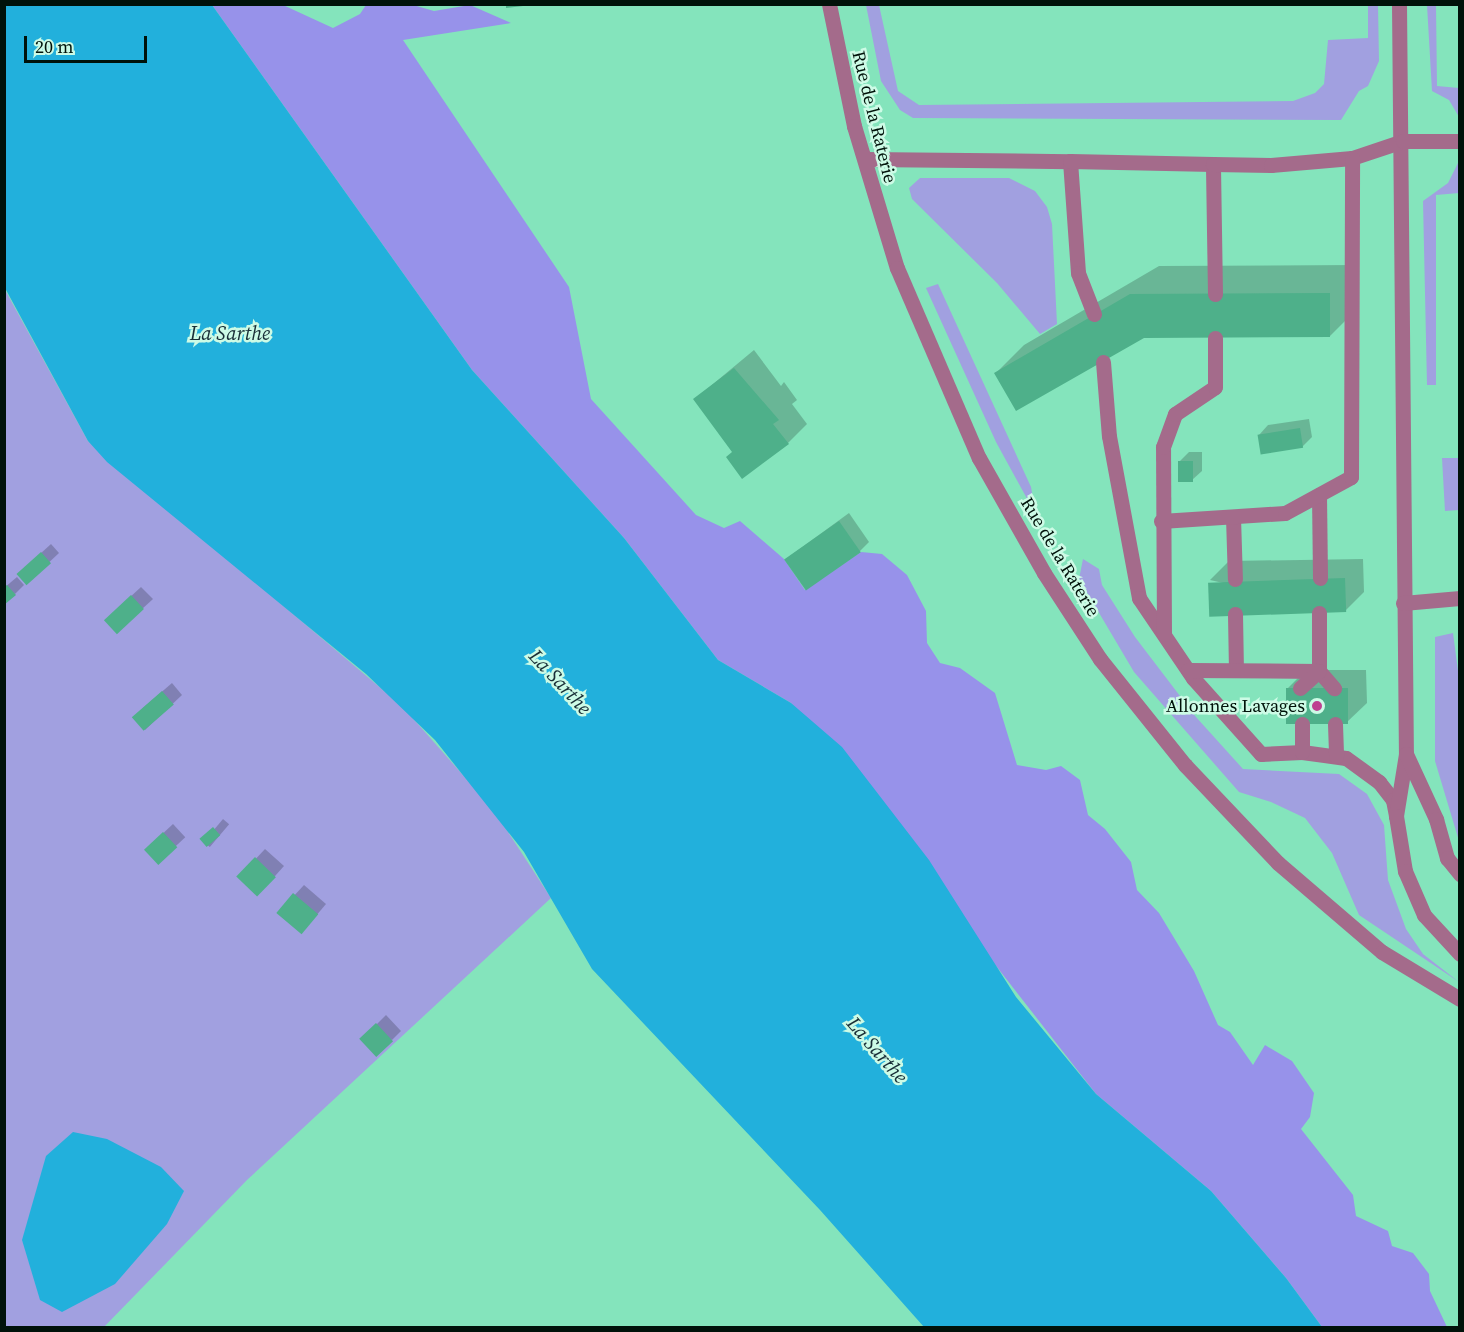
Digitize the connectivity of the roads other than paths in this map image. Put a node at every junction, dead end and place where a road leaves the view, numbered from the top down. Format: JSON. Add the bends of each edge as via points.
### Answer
{"nodes":[{"id":1,"x":829,"y":4,"type":"edge"},
{"id":2,"x":1399,"y":4,"type":"edge"},
{"id":3,"x":1403,"y":141,"type":"junction"},
{"id":4,"x":1460,"y":141,"type":"edge"},
{"id":5,"x":1352,"y":158,"type":"junction"},
{"id":6,"x":865,"y":159,"type":"junction"},
{"id":7,"x":1070,"y":161,"type":"junction"},
{"id":8,"x":1213,"y":164,"type":"junction"},
{"id":9,"x":1215,"y":294,"type":"dead end"},
{"id":10,"x":1094,"y":314,"type":"dead end"},
{"id":11,"x":1215,"y":338,"type":"dead end"},
{"id":12,"x":1103,"y":362,"type":"dead end"},
{"id":13,"x":1319,"y":495,"type":"junction"},
{"id":14,"x":1233,"y":517,"type":"junction"},
{"id":15,"x":1161,"y":521,"type":"junction"},
{"id":16,"x":1320,"y":578,"type":"dead end"},
{"id":17,"x":1235,"y":579,"type":"dead end"},
{"id":18,"x":1460,"y":598,"type":"edge"},
{"id":19,"x":1403,"y":603,"type":"junction"},
{"id":20,"x":1319,"y":613,"type":"dead end"},
{"id":21,"x":1235,"y":614,"type":"dead end"},
{"id":22,"x":1164,"y":634,"type":"junction"},
{"id":23,"x":1188,"y":670,"type":"junction"},
{"id":24,"x":1236,"y":670,"type":"junction"},
{"id":25,"x":1319,"y":671,"type":"junction"},
{"id":26,"x":1300,"y":688,"type":"dead end"},
{"id":27,"x":1334,"y":688,"type":"dead end"},
{"id":28,"x":1302,"y":724,"type":"dead end"},
{"id":29,"x":1335,"y":724,"type":"dead end"},
{"id":30,"x":1302,"y":752,"type":"junction"},
{"id":31,"x":1406,"y":754,"type":"junction"},
{"id":32,"x":1336,"y":756,"type":"junction"},
{"id":33,"x":1396,"y":816,"type":"junction"},
{"id":34,"x":1460,"y":874,"type":"edge"},
{"id":35,"x":1460,"y":954,"type":"edge"},
{"id":36,"x":1460,"y":999,"type":"edge"}],
"edges":[{"from":1,"to":6,"type":"street","name":"Rue de la Raterie","via":[[854,126]]},
{"from":2,"to":3,"type":"street"},
{"from":3,"to":4,"type":"street"},
{"from":3,"to":5,"type":"street"},
{"from":3,"to":19,"type":"street"},
{"from":5,"to":8,"type":"street","via":[[1271,165]]},
{"from":5,"to":13,"type":"street","via":[[1351,477]]},
{"from":6,"to":7,"type":"street"},
{"from":6,"to":36,"type":"street","name":"Rue de la Raterie","via":[[897,268],[979,458],[1044,573],[1100,659],[1185,765],[1278,862],[1382,952]]},
{"from":7,"to":8,"type":"street"},
{"from":7,"to":10,"type":"street","via":[[1078,273]]},
{"from":8,"to":9,"type":"street"},
{"from":11,"to":15,"type":"street","via":[[1215,387],[1175,414],[1167,429]]},
{"from":12,"to":22,"type":"street","via":[[1109,436],[1139,598]]},
{"from":13,"to":14,"type":"street","via":[[1285,513]]},
{"from":13,"to":16,"type":"street"},
{"from":14,"to":15,"type":"street"},
{"from":14,"to":17,"type":"street"},
{"from":15,"to":22,"type":"street"},
{"from":18,"to":19,"type":"street"},
{"from":19,"to":31,"type":"street"},
{"from":20,"to":25,"type":"street"},
{"from":21,"to":24,"type":"street"},
{"from":22,"to":23,"type":"street"},
{"from":23,"to":24,"type":"street"},
{"from":23,"to":30,"type":"street","via":[[1261,754]]},
{"from":24,"to":25,"type":"street"},
{"from":25,"to":26,"type":"street"},
{"from":25,"to":27,"type":"street"},
{"from":28,"to":30,"type":"street"},
{"from":29,"to":32,"type":"street"},
{"from":30,"to":32,"type":"street"},
{"from":31,"to":33,"type":"street"},
{"from":31,"to":34,"type":"street","via":[[1436,819],[1447,858]]},
{"from":32,"to":33,"type":"street","via":[[1363,766],[1393,800]]},
{"from":33,"to":35,"type":"street","via":[[1413,896]]}]}
